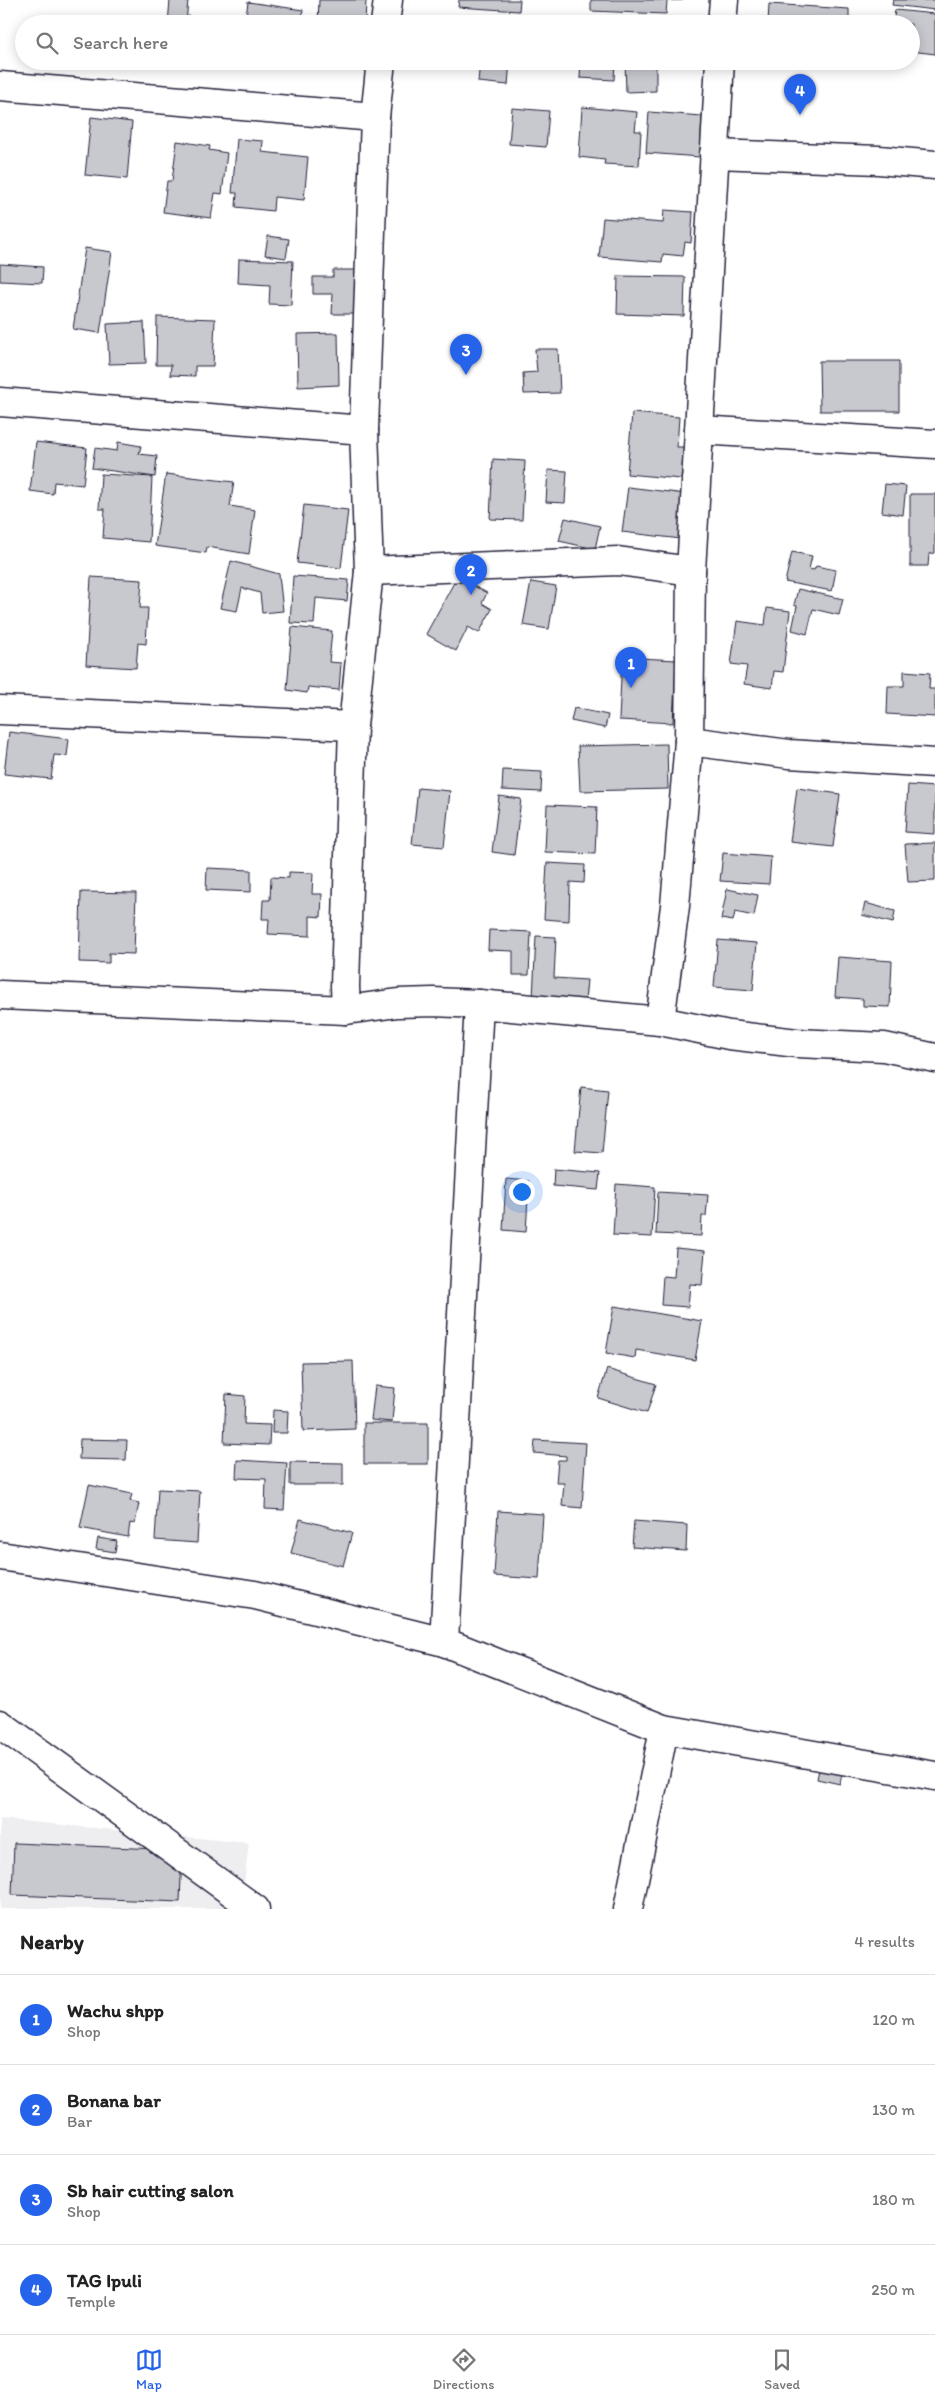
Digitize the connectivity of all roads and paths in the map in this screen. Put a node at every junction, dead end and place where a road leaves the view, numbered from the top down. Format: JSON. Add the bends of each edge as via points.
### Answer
{"nodes":[{"id":1,"x":388,"y":0,"type":"edge"},
{"id":2,"x":724,"y":0,"type":"edge"},
{"id":3,"x":386,"y":15,"type":"edge"},
{"id":4,"x":723,"y":15,"type":"edge"},
{"id":5,"x":380,"y":70,"type":"edge"},
{"id":6,"x":719,"y":70,"type":"edge"},
{"id":7,"x":0,"y":86,"type":"edge"},
{"id":8,"x":375,"y":117,"type":"junction"},
{"id":9,"x":714,"y":154,"type":"junction"},
{"id":10,"x":935,"y":165,"type":"edge"},
{"id":11,"x":0,"y":402,"type":"edge"},
{"id":12,"x":364,"y":430,"type":"junction"},
{"id":13,"x":699,"y":430,"type":"junction"},
{"id":14,"x":935,"y":444,"type":"edge"},
{"id":15,"x":369,"y":571,"type":"junction"},
{"id":16,"x":691,"y":571,"type":"junction"},
{"id":17,"x":0,"y":710,"type":"edge"},
{"id":18,"x":354,"y":726,"type":"junction"},
{"id":19,"x":689,"y":741,"type":"junction"},
{"id":20,"x":935,"y":763,"type":"edge"},
{"id":21,"x":0,"y":995,"type":"edge"},
{"id":22,"x":479,"y":1004,"type":"junction"},
{"id":23,"x":346,"y":1010,"type":"junction"},
{"id":24,"x":660,"y":1021,"type":"junction"},
{"id":25,"x":935,"y":1058,"type":"edge"},
{"id":26,"x":0,"y":1556,"type":"edge"},
{"id":27,"x":444,"y":1642,"type":"junction"},
{"id":28,"x":0,"y":1724,"type":"edge"},
{"id":29,"x":664,"y":1729,"type":"junction"},
{"id":30,"x":935,"y":1776,"type":"edge"},
{"id":31,"x":255,"y":1909,"type":"edge"},
{"id":32,"x":628,"y":1909,"type":"edge"}],
"edges":[{"from":1,"to":3,"type":"street"},
{"from":2,"to":4,"type":"street"},
{"from":5,"to":8,"type":"street"},
{"from":6,"to":9,"type":"street"},
{"from":7,"to":8,"type":"street"},
{"from":8,"to":12,"type":"street"},
{"from":9,"to":10,"type":"street"},
{"from":9,"to":13,"type":"street"},
{"from":11,"to":12,"type":"street"},
{"from":12,"to":15,"type":"street"},
{"from":13,"to":14,"type":"street"},
{"from":13,"to":16,"type":"street"},
{"from":15,"to":16,"type":"street","via":[[618,561]]},
{"from":15,"to":18,"type":"street"},
{"from":16,"to":19,"type":"street"},
{"from":17,"to":18,"type":"street"},
{"from":18,"to":23,"type":"street"},
{"from":19,"to":20,"type":"street","via":[[789,754]]},
{"from":19,"to":24,"type":"street","via":[[675,906]]},
{"from":21,"to":23,"type":"street"},
{"from":22,"to":23,"type":"street","via":[[398,1003]]},
{"from":22,"to":24,"type":"street"},
{"from":22,"to":27,"type":"street"},
{"from":24,"to":25,"type":"street","via":[[729,1035],[797,1043],[884,1047]]},
{"from":26,"to":27,"type":"street","via":[[255,1595]]},
{"from":27,"to":29,"type":"street"},
{"from":28,"to":31,"type":"street"},
{"from":29,"to":30,"type":"street"},
{"from":29,"to":32,"type":"street"}]}
